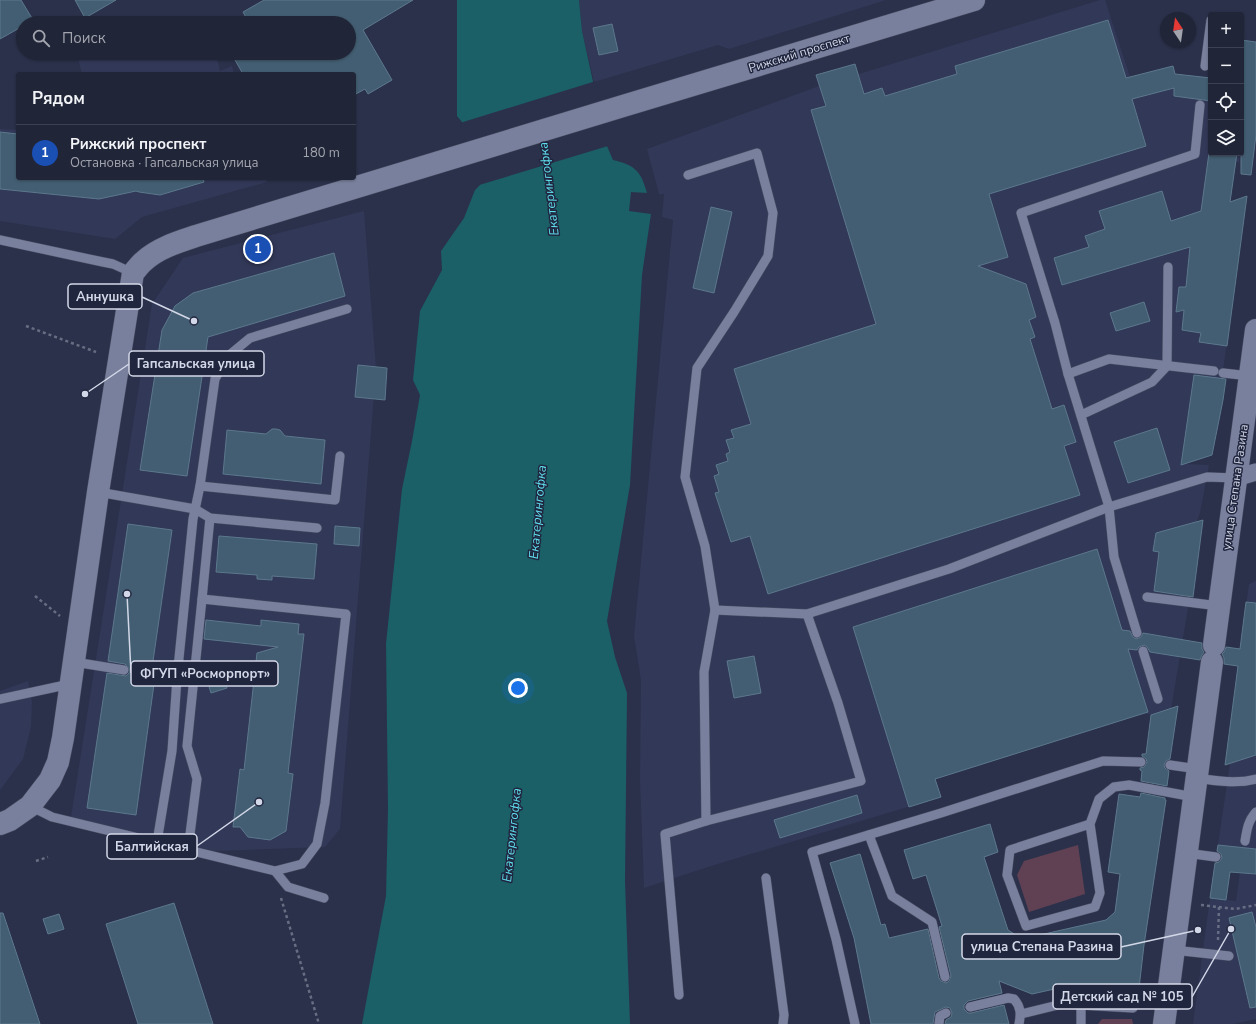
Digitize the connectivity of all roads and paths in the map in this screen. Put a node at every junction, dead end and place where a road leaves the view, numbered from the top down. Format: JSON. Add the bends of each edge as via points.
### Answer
{"nodes":[{"id":1,"x":974,"y":0,"type":"edge"},
{"id":2,"x":1208,"y":43,"type":"edge"},
{"id":3,"x":1205,"y":66,"type":"dead end"},
{"id":4,"x":1200,"y":105,"type":"dead end"},
{"id":5,"x":688,"y":175,"type":"dead end"},
{"id":6,"x":0,"y":240,"type":"edge"},
{"id":7,"x":1168,"y":267,"type":"dead end"},
{"id":8,"x":133,"y":273,"type":"junction"},
{"id":9,"x":347,"y":309,"type":"dead end"},
{"id":10,"x":26,"y":326,"type":"dead end"},
{"id":11,"x":1256,"y":330,"type":"edge"},
{"id":12,"x":96,"y":352,"type":"dead end"},
{"id":13,"x":1167,"y":366,"type":"junction"},
{"id":14,"x":1068,"y":374,"type":"junction"},
{"id":15,"x":1250,"y":376,"type":"junction"},
{"id":16,"x":1080,"y":415,"type":"junction"},
{"id":17,"x":340,"y":456,"type":"dead end"},
{"id":18,"x":1246,"y":475,"type":"edge"},
{"id":19,"x":200,"y":486,"type":"junction"},
{"id":20,"x":98,"y":492,"type":"junction"},
{"id":21,"x":1109,"y":507,"type":"junction"},
{"id":22,"x":195,"y":508,"type":"junction"},
{"id":23,"x":210,"y":518,"type":"junction"},
{"id":24,"x":317,"y":528,"type":"dead end"},
{"id":25,"x":35,"y":596,"type":"dead end"},
{"id":26,"x":1147,"y":597,"type":"dead end"},
{"id":27,"x":202,"y":599,"type":"junction"},
{"id":28,"x":1219,"y":606,"type":"junction"},
{"id":29,"x":715,"y":610,"type":"junction"},
{"id":30,"x":806,"y":614,"type":"junction"},
{"id":31,"x":60,"y":616,"type":"dead end"},
{"id":32,"x":1138,"y":632,"type":"dead end"},
{"id":33,"x":1143,"y":651,"type":"dead end"},
{"id":34,"x":73,"y":662,"type":"junction"},
{"id":35,"x":124,"y":670,"type":"dead end"},
{"id":36,"x":140,"y":672,"type":"dead end"},
{"id":37,"x":177,"y":678,"type":"junction"},
{"id":38,"x":70,"y":684,"type":"junction"},
{"id":39,"x":0,"y":699,"type":"edge"},
{"id":40,"x":1158,"y":699,"type":"dead end"},
{"id":41,"x":1141,"y":762,"type":"dead end"},
{"id":42,"x":1170,"y":765,"type":"dead end"},
{"id":43,"x":1256,"y":779,"type":"edge"},
{"id":44,"x":1196,"y":781,"type":"junction"},
{"id":45,"x":30,"y":806,"type":"junction"},
{"id":46,"x":1256,"y":812,"type":"edge"},
{"id":47,"x":706,"y":821,"type":"junction"},
{"id":48,"x":0,"y":824,"type":"edge"},
{"id":49,"x":1090,"y":824,"type":"junction"},
{"id":50,"x":869,"y":835,"type":"junction"},
{"id":51,"x":1245,"y":841,"type":"dead end"},
{"id":52,"x":157,"y":842,"type":"junction"},
{"id":53,"x":188,"y":850,"type":"junction"},
{"id":54,"x":1186,"y":853,"type":"junction"},
{"id":55,"x":48,"y":857,"type":"dead end"},
{"id":56,"x":1216,"y":857,"type":"dead end"},
{"id":57,"x":36,"y":861,"type":"dead end"},
{"id":58,"x":275,"y":871,"type":"junction"},
{"id":59,"x":766,"y":878,"type":"dead end"},
{"id":60,"x":324,"y":898,"type":"dead end"},
{"id":61,"x":1201,"y":904,"type":"dead end"},
{"id":62,"x":1256,"y":905,"type":"edge"},
{"id":63,"x":1219,"y":907,"type":"junction"},
{"id":64,"x":1173,"y":950,"type":"junction"},
{"id":65,"x":1218,"y":955,"type":"junction"},
{"id":66,"x":1228,"y":956,"type":"dead end"},
{"id":67,"x":945,"y":977,"type":"dead end"},
{"id":68,"x":679,"y":995,"type":"dead end"},
{"id":69,"x":1081,"y":1004,"type":"junction"},
{"id":70,"x":970,"y":1007,"type":"dead end"},
{"id":71,"x":1133,"y":1008,"type":"dead end"},
{"id":72,"x":946,"y":1013,"type":"dead end"},
{"id":73,"x":1021,"y":1014,"type":"junction"},
{"id":74,"x":319,"y":1024,"type":"edge"},
{"id":75,"x":783,"y":1024,"type":"edge"},
{"id":76,"x":855,"y":1024,"type":"edge"},
{"id":77,"x":939,"y":1024,"type":"edge"},
{"id":78,"x":1019,"y":1024,"type":"edge"},
{"id":79,"x":1081,"y":1024,"type":"edge"},
{"id":80,"x":1164,"y":1024,"type":"edge"}],
"edges":[{"from":1,"to":8,"type":"street","name":"Рижский проспект","via":[[174,244],[158,251]]},
{"from":2,"to":3,"type":"lane"},
{"from":4,"to":14,"type":"lane","via":[[1196,154],[1021,213]]},
{"from":5,"to":29,"type":"lane","via":[[757,153],[773,213],[768,256],[697,368],[685,477],[705,546]]},
{"from":6,"to":8,"type":"lane","via":[[113,264]]},
{"from":7,"to":13,"type":"lane"},
{"from":8,"to":20,"type":"street"},
{"from":9,"to":19,"type":"lane","via":[[250,338],[227,357],[214,379]]},
{"from":10,"to":12,"type":"path"},
{"from":11,"to":15,"type":"street","name":"улица Степана Разина"},
{"from":13,"to":14,"type":"lane","via":[[1109,359]]},
{"from":13,"to":15,"type":"lane"},
{"from":13,"to":16,"type":"lane","via":[[1152,382]]},
{"from":14,"to":16,"type":"lane"},
{"from":15,"to":18,"type":"street","name":"улица Степана Разина"},
{"from":16,"to":21,"type":"lane"},
{"from":17,"to":19,"type":"lane","via":[[335,500]]},
{"from":18,"to":21,"type":"lane","via":[[1207,477]]},
{"from":18,"to":28,"type":"street","name":"улица Степана Разина"},
{"from":19,"to":22,"type":"lane"},
{"from":20,"to":22,"type":"lane"},
{"from":20,"to":34,"type":"street"},
{"from":21,"to":30,"type":"lane","via":[[949,569]]},
{"from":21,"to":32,"type":"lane","via":[[1114,557]]},
{"from":22,"to":23,"type":"lane"},
{"from":22,"to":37,"type":"lane"},
{"from":23,"to":24,"type":"lane"},
{"from":23,"to":27,"type":"lane"},
{"from":25,"to":31,"type":"path"},
{"from":26,"to":28,"type":"lane"},
{"from":27,"to":53,"type":"lane","via":[[187,746],[197,779]]},
{"from":27,"to":58,"type":"lane","via":[[346,614],[325,803],[316,844],[302,864]]},
{"from":28,"to":44,"type":"street","name":"улица Степана Разина"},
{"from":29,"to":30,"type":"lane"},
{"from":29,"to":47,"type":"lane","via":[[704,672]]},
{"from":30,"to":47,"type":"lane","via":[[838,703],[861,781]]},
{"from":33,"to":40,"type":"lane"},
{"from":34,"to":35,"type":"lane"},
{"from":34,"to":38,"type":"street"},
{"from":36,"to":37,"type":"lane"},
{"from":37,"to":52,"type":"lane","via":[[172,751]]},
{"from":38,"to":39,"type":"lane"},
{"from":38,"to":45,"type":"street","via":[[58,762],[50,780]]},
{"from":41,"to":50,"type":"lane","via":[[1103,761]]},
{"from":42,"to":44,"type":"lane"},
{"from":43,"to":44,"type":"lane","via":[[1227,782]]},
{"from":44,"to":49,"type":"lane","via":[[1114,788],[1099,799]]},
{"from":44,"to":54,"type":"street","name":"улица Степана Разина"},
{"from":45,"to":48,"type":"street"},
{"from":45,"to":52,"type":"lane","via":[[52,817]]},
{"from":46,"to":51,"type":"lane","via":[[1247,826]]},
{"from":47,"to":68,"type":"lane","via":[[664,834]]},
{"from":49,"to":49,"type":"lane","via":[[1100,893],[1095,907],[1026,926],[1007,875],[1010,850]]},
{"from":50,"to":67,"type":"lane","via":[[892,896],[932,922]]},
{"from":50,"to":76,"type":"lane","via":[[812,852],[836,939]]},
{"from":52,"to":53,"type":"lane"},
{"from":53,"to":58,"type":"lane"},
{"from":54,"to":56,"type":"lane"},
{"from":54,"to":64,"type":"street","name":"улица Степана Разина"},
{"from":55,"to":57,"type":"path"},
{"from":58,"to":60,"type":"lane","via":[[288,887]]},
{"from":58,"to":74,"type":"path","via":[[276,882]]},
{"from":59,"to":75,"type":"lane","via":[[784,1015]]},
{"from":61,"to":63,"type":"path"},
{"from":62,"to":63,"type":"path","via":[[1235,910]]},
{"from":63,"to":65,"type":"path"},
{"from":64,"to":65,"type":"lane"},
{"from":64,"to":80,"type":"street","name":"улица Степана Разина"},
{"from":65,"to":66,"type":"lane"},
{"from":69,"to":71,"type":"lane"},
{"from":69,"to":73,"type":"lane","via":[[1062,1004]]},
{"from":69,"to":79,"type":"lane"},
{"from":70,"to":73,"type":"lane","via":[[1008,998],[1014,999]]},
{"from":72,"to":77,"type":"lane","via":[[940,1016]]},
{"from":73,"to":78,"type":"lane"}]}
